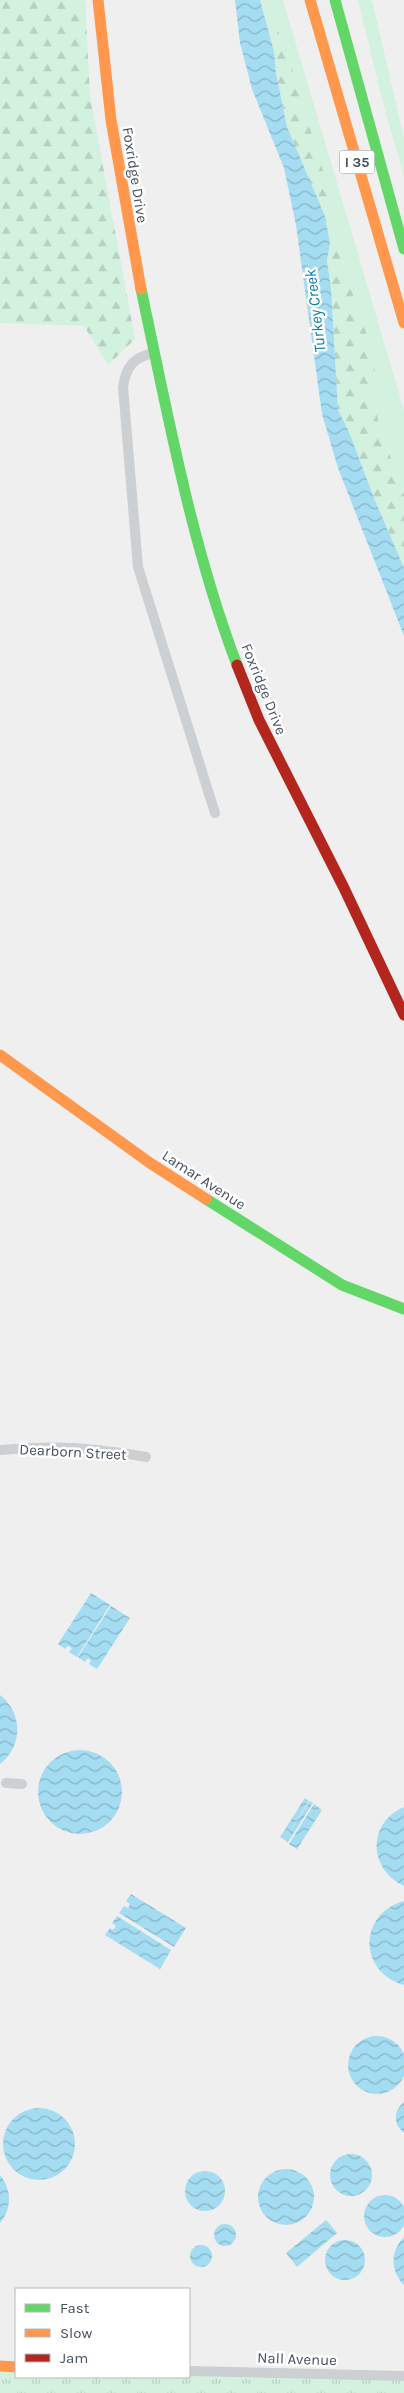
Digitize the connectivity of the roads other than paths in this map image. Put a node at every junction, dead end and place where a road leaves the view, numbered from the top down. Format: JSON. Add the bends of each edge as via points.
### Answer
{"nodes":[{"id":1,"x":98,"y":0,"type":"edge"},
{"id":2,"x":310,"y":0,"type":"edge"},
{"id":3,"x":335,"y":0,"type":"edge"},
{"id":4,"x":404,"y":249,"type":"edge"},
{"id":5,"x":404,"y":323,"type":"edge"},
{"id":6,"x":154,"y":352,"type":"junction"},
{"id":7,"x":215,"y":813,"type":"dead end"},
{"id":8,"x":404,"y":1016,"type":"edge"},
{"id":9,"x":0,"y":1055,"type":"edge"},
{"id":10,"x":404,"y":1309,"type":"edge"},
{"id":11,"x":0,"y":1450,"type":"edge"},
{"id":12,"x":146,"y":1457,"type":"dead end"},
{"id":13,"x":6,"y":1783,"type":"dead end"},
{"id":14,"x":22,"y":1784,"type":"dead end"},
{"id":15,"x":0,"y":2366,"type":"edge"},
{"id":16,"x":15,"y":2367,"type":"edge"},
{"id":17,"x":190,"y":2371,"type":"edge"},
{"id":18,"x":404,"y":2376,"type":"edge"}],
"edges":[{"from":1,"to":6,"type":"main road","name":"Foxridge Drive","via":[[122,192]]},
{"from":2,"to":5,"type":"main road","number":"I 35"},
{"from":3,"to":4,"type":"main road","number":"I 35"},
{"from":6,"to":7,"type":"street","via":[[132,362],[123,387],[138,567]]},
{"from":6,"to":8,"type":"main road","name":"Foxridge Drive","via":[[190,515],[221,620],[245,686]]},
{"from":9,"to":10,"type":"main road","name":"Lamar Avenue","via":[[150,1163],[312,1268],[342,1285]]},
{"from":11,"to":12,"type":"street","name":"Dearborn Street","via":[[67,1449],[122,1452]]},
{"from":13,"to":14,"type":"street"},
{"from":15,"to":16,"type":"main road"},
{"from":17,"to":18,"type":"street","name":"Nall Avenue"}]}
